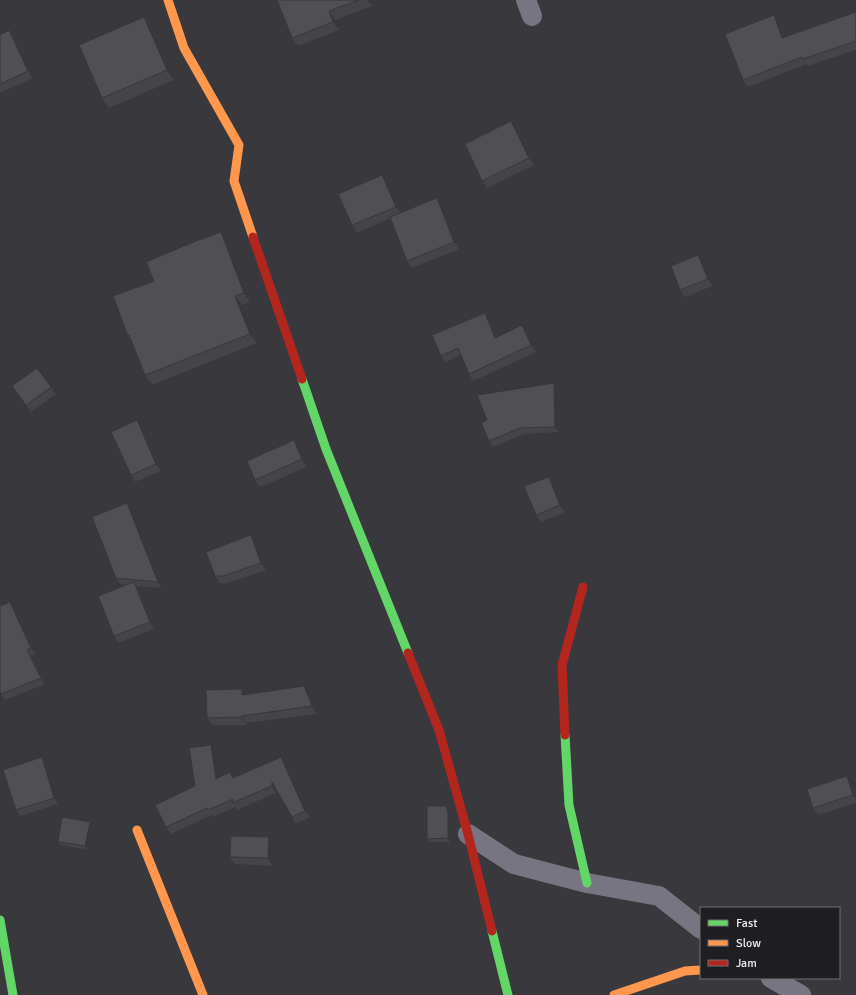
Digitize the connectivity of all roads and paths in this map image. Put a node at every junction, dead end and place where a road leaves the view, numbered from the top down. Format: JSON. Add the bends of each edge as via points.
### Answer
{"nodes":[{"id":1,"x":168,"y":0,"type":"edge"},
{"id":2,"x":583,"y":587,"type":"dead end"},
{"id":3,"x":137,"y":830,"type":"dead end"},
{"id":4,"x":468,"y":834,"type":"junction"},
{"id":5,"x":587,"y":883,"type":"junction"},
{"id":6,"x":0,"y":920,"type":"edge"},
{"id":7,"x":700,"y":928,"type":"edge"},
{"id":8,"x":700,"y":970,"type":"edge"},
{"id":9,"x":773,"y":979,"type":"edge"},
{"id":10,"x":13,"y":995,"type":"edge"},
{"id":11,"x":203,"y":995,"type":"edge"},
{"id":12,"x":508,"y":995,"type":"edge"},
{"id":13,"x":614,"y":995,"type":"edge"},
{"id":14,"x":801,"y":995,"type":"edge"}],
"edges":[{"from":1,"to":4,"type":"street","via":[[184,48],[239,145],[234,182],[326,449],[439,730]]},
{"from":2,"to":5,"type":"street","via":[[562,665],[569,805]]},
{"from":3,"to":11,"type":"street"},
{"from":4,"to":5,"type":"street","via":[[514,864]]},
{"from":4,"to":12,"type":"street"},
{"from":5,"to":7,"type":"street","via":[[659,896]]},
{"from":6,"to":10,"type":"street"},
{"from":8,"to":13,"type":"street","via":[[685,971]]},
{"from":9,"to":14,"type":"street"}]}
